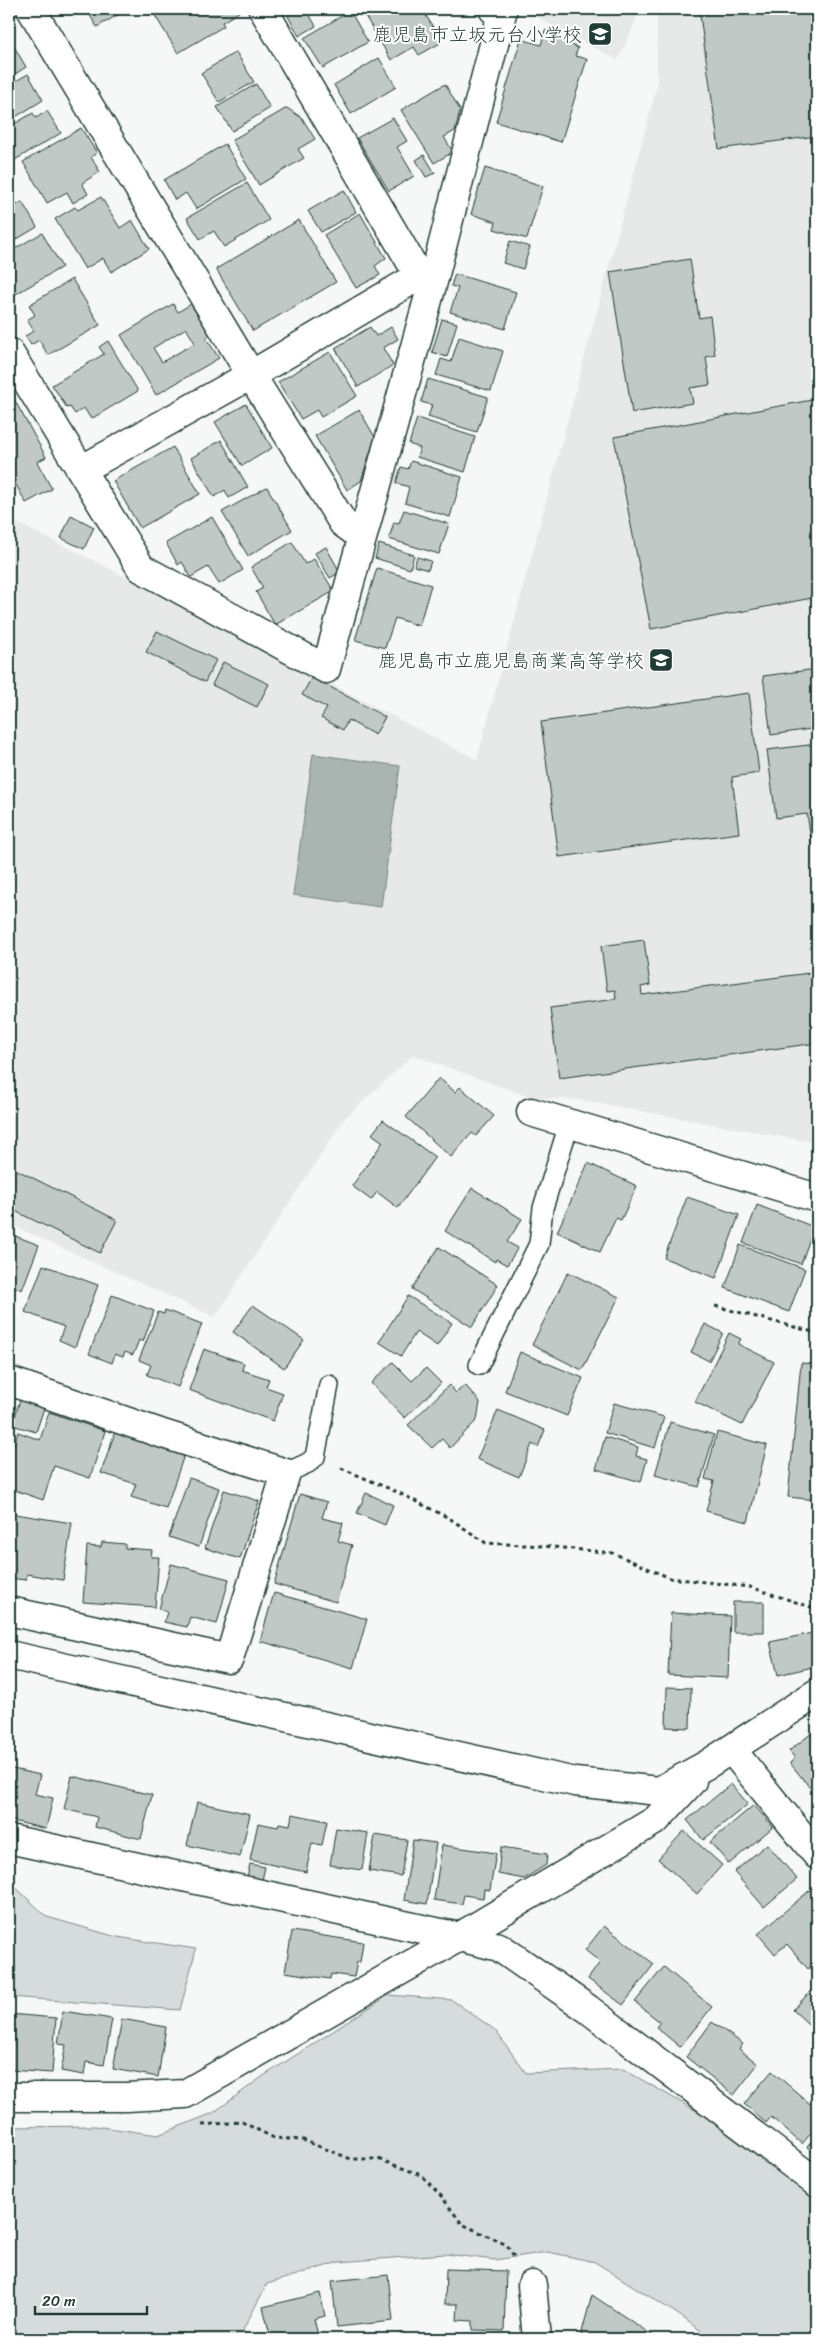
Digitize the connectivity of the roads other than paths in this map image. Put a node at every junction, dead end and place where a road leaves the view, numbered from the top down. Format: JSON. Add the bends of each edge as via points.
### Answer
{"nodes":[{"id":1,"x":31,"y":9,"type":"edge"},
{"id":2,"x":263,"y":9,"type":"edge"},
{"id":3,"x":493,"y":9,"type":"edge"},
{"id":4,"x":426,"y":277,"type":"junction"},
{"id":5,"x":9,"y":352,"type":"edge"},
{"id":6,"x":251,"y":375,"type":"junction"},
{"id":7,"x":80,"y":470,"type":"junction"},
{"id":8,"x":362,"y":537,"type":"junction"},
{"id":9,"x":531,"y":1112,"type":"dead end"},
{"id":10,"x":569,"y":1124,"type":"junction"},
{"id":11,"x":817,"y":1198,"type":"edge"},
{"id":12,"x":479,"y":1365,"type":"dead end"},
{"id":13,"x":9,"y":1381,"type":"edge"},
{"id":14,"x":329,"y":1385,"type":"dead end"},
{"id":15,"x":286,"y":1473,"type":"junction"},
{"id":16,"x":9,"y":1611,"type":"edge"},
{"id":17,"x":9,"y":1655,"type":"edge"},
{"id":18,"x":817,"y":1694,"type":"edge"},
{"id":19,"x":732,"y":1749,"type":"junction"},
{"id":20,"x":708,"y":1764,"type":"junction"},
{"id":21,"x":9,"y":1839,"type":"edge"},
{"id":22,"x":817,"y":1855,"type":"edge"},
{"id":23,"x":459,"y":1937,"type":"junction"},
{"id":24,"x":9,"y":2097,"type":"edge"},
{"id":25,"x":817,"y":2183,"type":"edge"},
{"id":26,"x":532,"y":2285,"type":"road end"},
{"id":27,"x":537,"y":2339,"type":"edge"}],
"edges":[{"from":1,"to":6,"type":"street"},
{"from":2,"to":4,"type":"street"},
{"from":3,"to":4,"type":"street","via":[[502,13]]},
{"from":4,"to":6,"type":"street"},
{"from":4,"to":8,"type":"street"},
{"from":5,"to":7,"type":"street"},
{"from":6,"to":7,"type":"street"},
{"from":6,"to":8,"type":"street","via":[[343,524]]},
{"from":7,"to":8,"type":"street","via":[[141,568],[326,669]]},
{"from":9,"to":10,"type":"street"},
{"from":10,"to":11,"type":"street"},
{"from":10,"to":12,"type":"lane","via":[[543,1208],[539,1244]]},
{"from":13,"to":15,"type":"street","via":[[160,1434]]},
{"from":14,"to":15,"type":"lane","via":[[315,1457]]},
{"from":15,"to":16,"type":"street","via":[[229,1659]]},
{"from":17,"to":20,"type":"street","via":[[575,1782],[659,1791]]},
{"from":18,"to":19,"type":"street"},
{"from":19,"to":20,"type":"street"},
{"from":19,"to":22,"type":"street"},
{"from":20,"to":23,"type":"street","via":[[656,1820]]},
{"from":21,"to":23,"type":"street"},
{"from":23,"to":24,"type":"street","via":[[185,2094]]},
{"from":23,"to":25,"type":"street","via":[[499,1947],[588,2009]]},
{"from":26,"to":27,"type":"street"}]}
